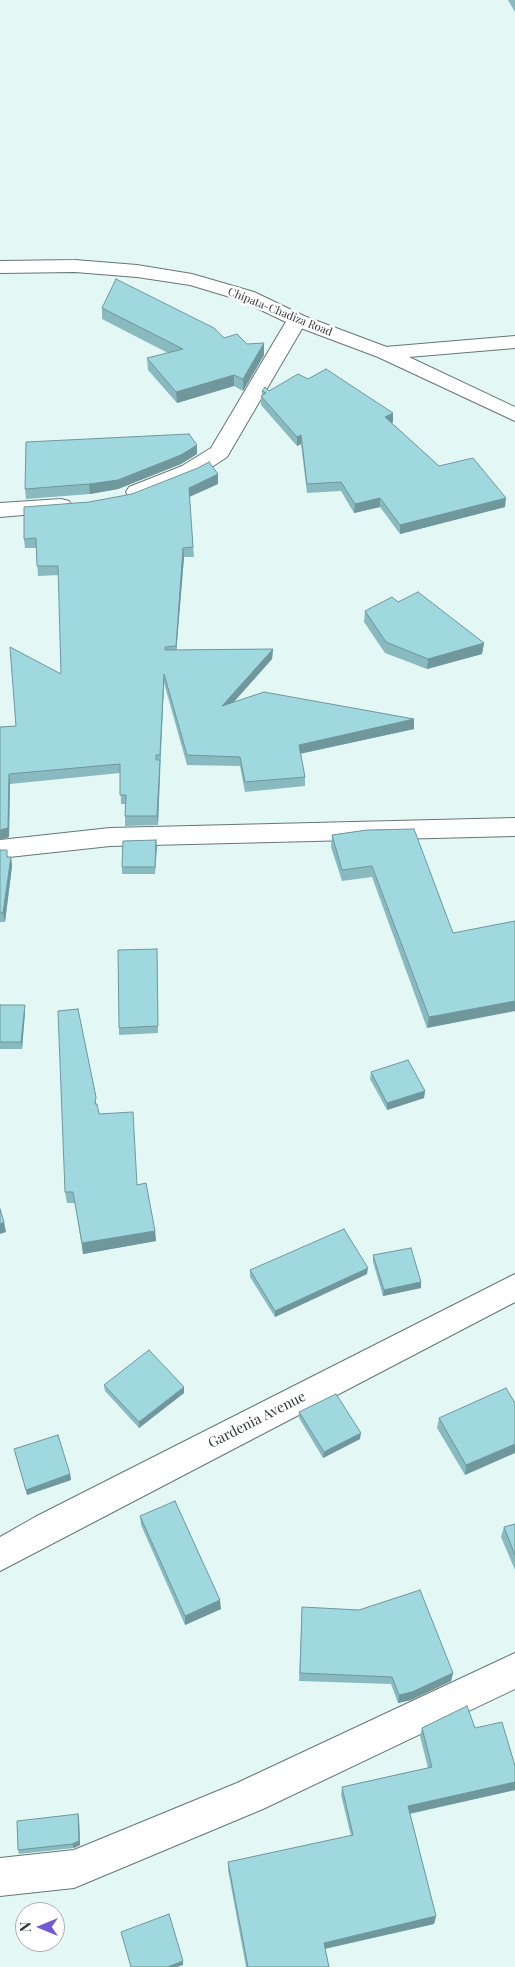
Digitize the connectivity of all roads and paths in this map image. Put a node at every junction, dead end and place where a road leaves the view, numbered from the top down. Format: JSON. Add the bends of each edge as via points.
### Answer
{"nodes":[{"id":1,"x":0,"y":267,"type":"edge"},
{"id":2,"x":297,"y":320,"type":"junction"},
{"id":3,"x":515,"y":342,"type":"edge"},
{"id":4,"x":385,"y":353,"type":"junction"},
{"id":5,"x":515,"y":415,"type":"edge"},
{"id":6,"x":116,"y":499,"type":"edge"},
{"id":7,"x":81,"y":504,"type":"edge"},
{"id":8,"x":0,"y":510,"type":"edge"},
{"id":9,"x":515,"y":827,"type":"edge"},
{"id":10,"x":0,"y":849,"type":"edge"},
{"id":11,"x":515,"y":1287,"type":"edge"},
{"id":12,"x":0,"y":1555,"type":"edge"},
{"id":13,"x":515,"y":1670,"type":"edge"},
{"id":14,"x":0,"y":1877,"type":"edge"}],
"edges":[{"from":1,"to":2,"type":"street","name":"Chipata-Chadiza Road","via":[[75,266],[192,280],[247,296]]},
{"from":2,"to":4,"type":"street","name":"Chipata-Chadiza Road"},
{"from":2,"to":6,"type":"street","via":[[219,452],[190,471]]},
{"from":3,"to":4,"type":"street"},
{"from":4,"to":5,"type":"street","name":"Chipata-Chadiza Road"},
{"from":7,"to":8,"type":"street"},
{"from":9,"to":10,"type":"street","via":[[110,837]]},
{"from":11,"to":12,"type":"street","name":"Gardenia Avenue","via":[[56,1523]]},
{"from":13,"to":14,"type":"street","via":[[250,1796],[74,1869]]}]}
